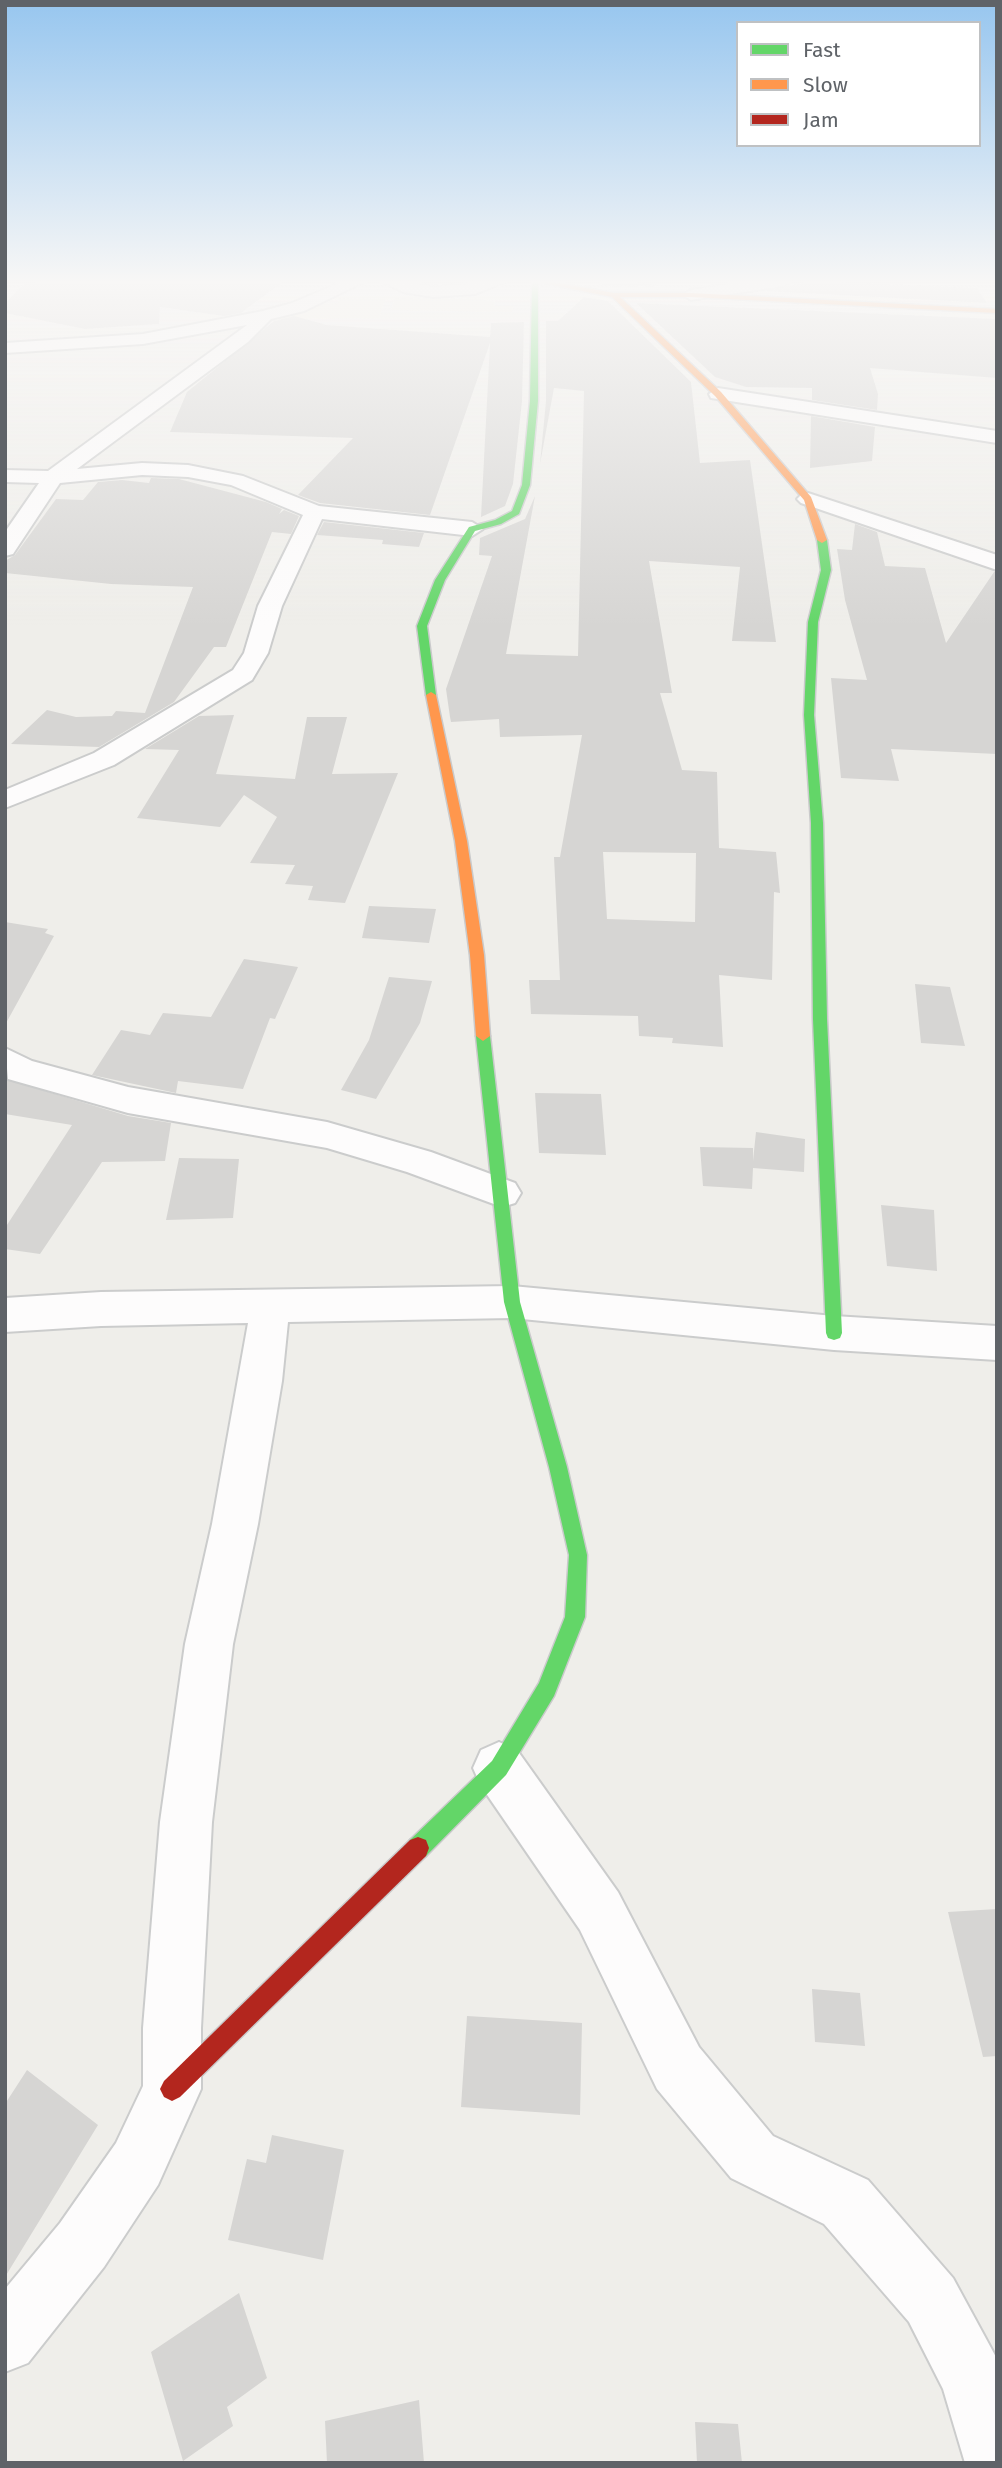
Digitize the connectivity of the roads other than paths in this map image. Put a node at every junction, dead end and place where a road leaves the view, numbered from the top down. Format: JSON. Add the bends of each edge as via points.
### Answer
{"nodes":[{"id":1,"x":165,"y":396,"type":"edge"},
{"id":2,"x":534,"y":396,"type":"edge"},
{"id":3,"x":720,"y":396,"type":"edge"},
{"id":4,"x":732,"y":396,"type":"edge"},
{"id":5,"x":997,"y":437,"type":"edge"},
{"id":6,"x":5,"y":476,"type":"edge"},
{"id":7,"x":53,"y":477,"type":"junction"},
{"id":8,"x":808,"y":499,"type":"junction"},
{"id":9,"x":315,"y":512,"type":"junction"},
{"id":10,"x":472,"y":529,"type":"junction"},
{"id":11,"x":5,"y":549,"type":"edge"},
{"id":12,"x":997,"y":563,"type":"edge"},
{"id":13,"x":5,"y":800,"type":"edge"},
{"id":14,"x":10,"y":1075,"type":"edge"},
{"id":15,"x":502,"y":1193,"type":"junction"},
{"id":16,"x":512,"y":1301,"type":"junction"},
{"id":17,"x":270,"y":1307,"type":"junction"},
{"id":18,"x":5,"y":1315,"type":"edge"},
{"id":19,"x":834,"y":1333,"type":"junction"},
{"id":20,"x":997,"y":1343,"type":"edge"},
{"id":21,"x":499,"y":1768,"type":"junction"},
{"id":22,"x":172,"y":2089,"type":"junction"},
{"id":23,"x":5,"y":2340,"type":"edge"},
{"id":24,"x":997,"y":2458,"type":"edge"}],
"edges":[{"from":1,"to":7,"type":"street"},
{"from":2,"to":10,"type":"street","via":[[526,485],[516,512]]},
{"from":3,"to":8,"type":"street"},
{"from":4,"to":5,"type":"street"},
{"from":6,"to":7,"type":"street"},
{"from":7,"to":9,"type":"street","via":[[142,469],[188,471],[236,480]]},
{"from":7,"to":11,"type":"street"},
{"from":8,"to":12,"type":"street"},
{"from":8,"to":19,"type":"street","via":[[821,529],[826,570],[813,622],[809,715],[817,823],[820,1019]]},
{"from":9,"to":10,"type":"street"},
{"from":9,"to":13,"type":"street","via":[[243,675],[104,759]]},
{"from":10,"to":15,"type":"street","via":[[440,580],[422,626],[435,724],[461,841]]},
{"from":14,"to":15,"type":"street","via":[[327,1135]]},
{"from":15,"to":16,"type":"street"},
{"from":16,"to":17,"type":"street"},
{"from":16,"to":19,"type":"street"},
{"from":16,"to":21,"type":"street","via":[[578,1555],[575,1617],[547,1689]]},
{"from":17,"to":18,"type":"street"},
{"from":17,"to":22,"type":"street","via":[[259,1394],[209,1644],[186,1822]]},
{"from":19,"to":20,"type":"street"},
{"from":21,"to":22,"type":"street"},
{"from":21,"to":24,"type":"street","via":[[599,1911],[678,2068],[752,2157],[846,2202],[931,2301],[972,2378]]},
{"from":22,"to":23,"type":"street","via":[[137,2164],[82,2245]]}]}
